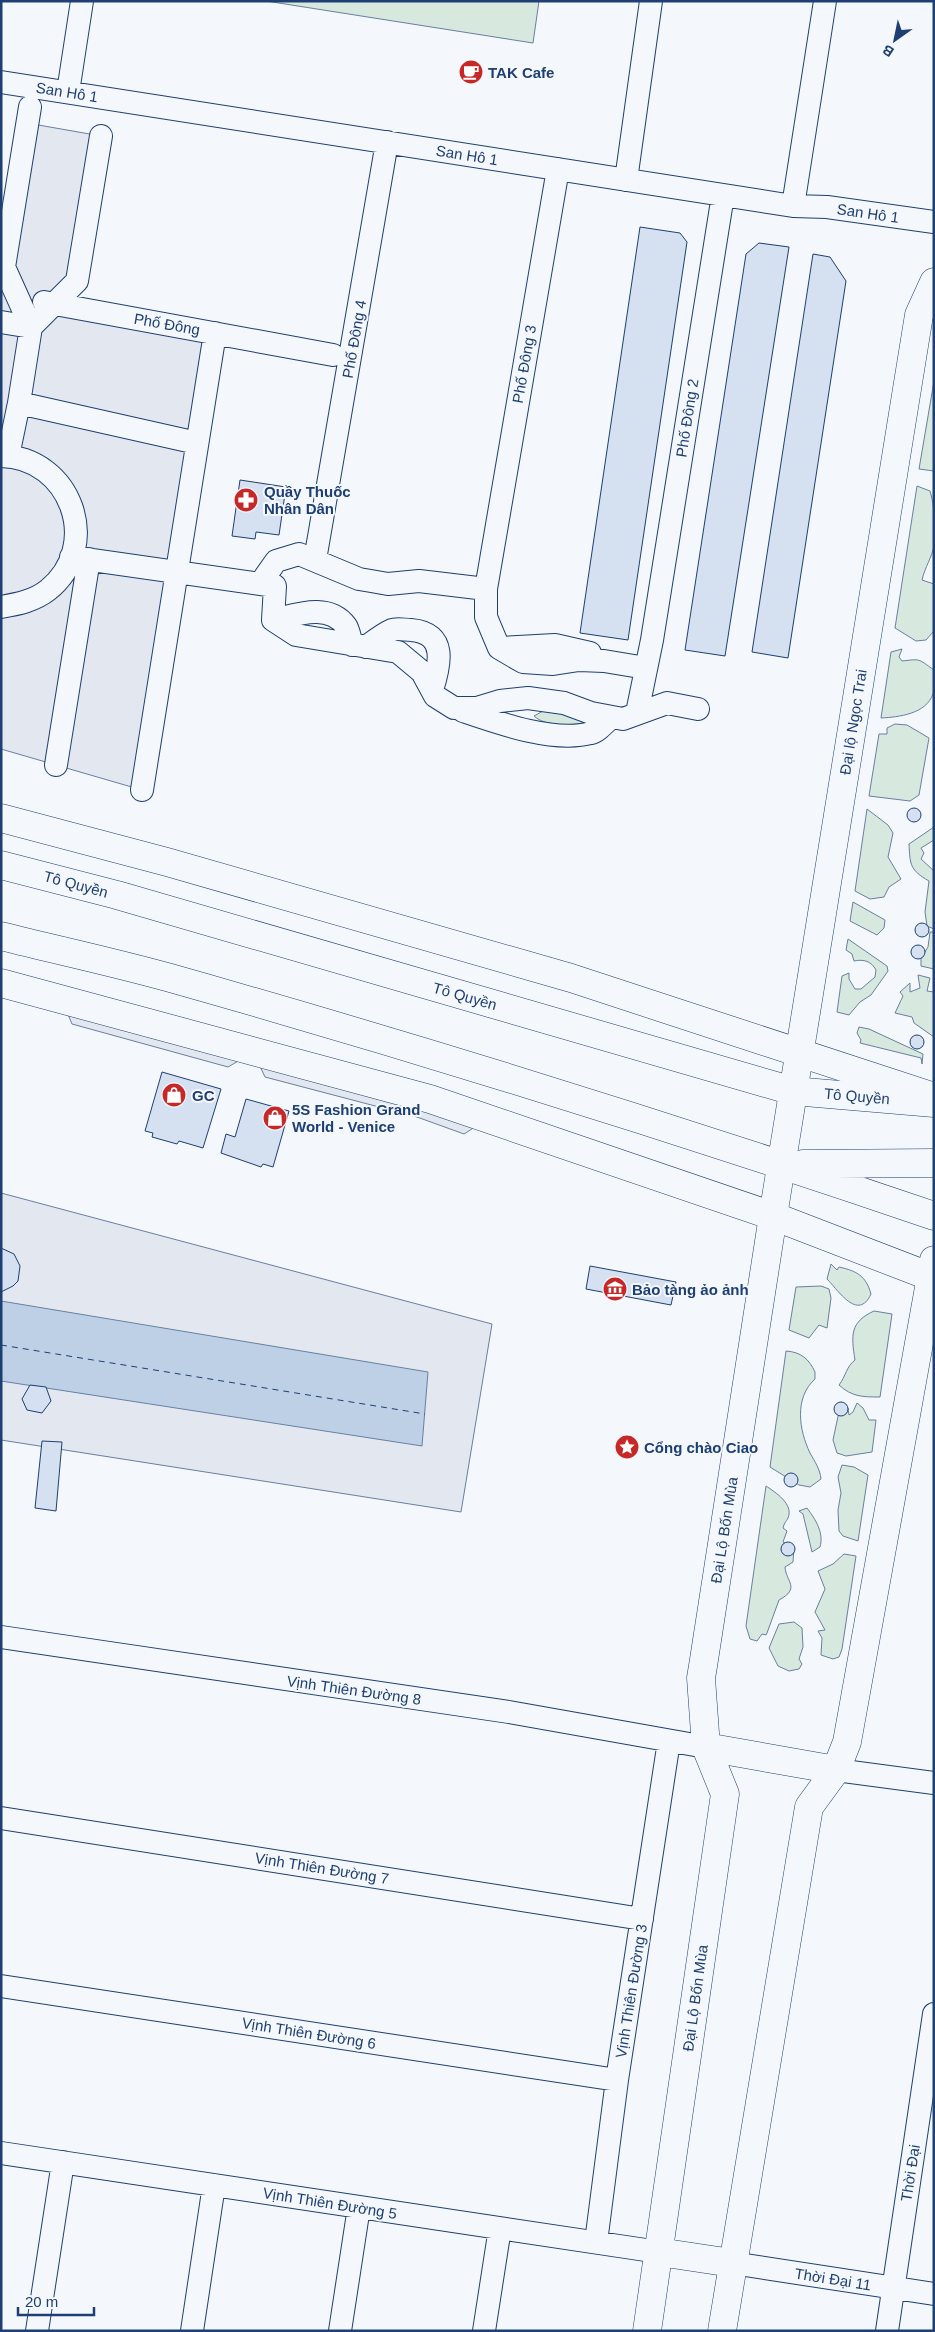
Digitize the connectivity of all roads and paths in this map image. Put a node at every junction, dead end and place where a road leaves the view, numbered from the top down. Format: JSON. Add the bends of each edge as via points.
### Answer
{"nodes":[{"id":1,"x":82,"y":1,"type":"edge"},
{"id":2,"x":652,"y":1,"type":"edge"},
{"id":3,"x":825,"y":1,"type":"edge"},
{"id":4,"x":1,"y":82,"type":"edge"},
{"id":5,"x":68,"y":92,"type":"junction"},
{"id":6,"x":30,"y":107,"type":"dead end"},
{"id":7,"x":101,"y":136,"type":"dead end"},
{"id":8,"x":387,"y":142,"type":"junction"},
{"id":9,"x":558,"y":169,"type":"junction"},
{"id":10,"x":626,"y":180,"type":"junction"},
{"id":11,"x":722,"y":195,"type":"junction"},
{"id":12,"x":8,"y":203,"type":"edge"},
{"id":13,"x":793,"y":206,"type":"junction"},
{"id":14,"x":934,"y":222,"type":"edge"},
{"id":15,"x":934,"y":282,"type":"edge"},
{"id":16,"x":10,"y":296,"type":"edge"},
{"id":17,"x":54,"y":304,"type":"junction"},
{"id":18,"x":1,"y":322,"type":"edge"},
{"id":19,"x":31,"y":327,"type":"junction"},
{"id":20,"x":216,"y":333,"type":"junction"},
{"id":21,"x":332,"y":355,"type":"dead end"},
{"id":22,"x":19,"y":403,"type":"junction"},
{"id":23,"x":197,"y":443,"type":"junction"},
{"id":24,"x":5,"y":456,"type":"edge"},
{"id":25,"x":80,"y":558,"type":"junction"},
{"id":26,"x":315,"y":560,"type":"junction"},
{"id":27,"x":177,"y":572,"type":"junction"},
{"id":28,"x":260,"y":584,"type":"junction"},
{"id":29,"x":486,"y":588,"type":"junction"},
{"id":30,"x":1,"y":607,"type":"edge"},
{"id":31,"x":359,"y":646,"type":"junction"},
{"id":32,"x":646,"y":668,"type":"junction"},
{"id":33,"x":432,"y":690,"type":"junction"},
{"id":34,"x":534,"y":699,"type":"junction"},
{"id":35,"x":454,"y":708,"type":"junction"},
{"id":36,"x":698,"y":709,"type":"dead end"},
{"id":37,"x":637,"y":713,"type":"junction"},
{"id":38,"x":612,"y":716,"type":"junction"},
{"id":39,"x":527,"y":730,"type":"junction"},
{"id":40,"x":56,"y":765,"type":"dead end"},
{"id":41,"x":142,"y":790,"type":"dead end"},
{"id":42,"x":1,"y":818,"type":"edge"},
{"id":43,"x":1,"y":865,"type":"edge"},
{"id":44,"x":1,"y":936,"type":"edge"},
{"id":45,"x":1,"y":983,"type":"edge"},
{"id":46,"x":799,"y":1052,"type":"junction"},
{"id":47,"x":793,"y":1091,"type":"junction"},
{"id":48,"x":934,"y":1097,"type":"edge"},
{"id":49,"x":934,"y":1103,"type":"edge"},
{"id":50,"x":934,"y":1163,"type":"edge"},
{"id":51,"x":782,"y":1164,"type":"junction"},
{"id":52,"x":773,"y":1216,"type":"junction"},
{"id":53,"x":934,"y":1216,"type":"edge"},
{"id":54,"x":933,"y":1271,"type":"edge"},
{"id":55,"x":1,"y":1637,"type":"edge"},
{"id":56,"x":669,"y":1741,"type":"junction"},
{"id":57,"x":706,"y":1747,"type":"junction"},
{"id":58,"x":836,"y":1770,"type":"junction"},
{"id":59,"x":934,"y":1783,"type":"edge"},
{"id":60,"x":1,"y":1818,"type":"edge"},
{"id":61,"x":642,"y":1919,"type":"junction"},
{"id":62,"x":1,"y":1986,"type":"edge"},
{"id":63,"x":934,"y":2014,"type":"edge"},
{"id":64,"x":617,"y":2080,"type":"junction"},
{"id":65,"x":926,"y":2116,"type":"edge"},
{"id":66,"x":1,"y":2153,"type":"edge"},
{"id":67,"x":63,"y":2162,"type":"junction"},
{"id":68,"x":214,"y":2185,"type":"junction"},
{"id":69,"x":358,"y":2207,"type":"junction"},
{"id":70,"x":500,"y":2228,"type":"junction"},
{"id":71,"x":596,"y":2242,"type":"junction"},
{"id":72,"x":658,"y":2252,"type":"junction"},
{"id":73,"x":732,"y":2263,"type":"junction"},
{"id":74,"x":892,"y":2288,"type":"junction"},
{"id":75,"x":934,"y":2294,"type":"edge"},
{"id":76,"x":37,"y":2331,"type":"edge"},
{"id":77,"x":192,"y":2331,"type":"edge"},
{"id":78,"x":340,"y":2331,"type":"edge"},
{"id":79,"x":484,"y":2331,"type":"edge"},
{"id":80,"x":647,"y":2331,"type":"edge"},
{"id":81,"x":722,"y":2331,"type":"edge"},
{"id":82,"x":887,"y":2331,"type":"edge"}],
"edges":[{"from":1,"to":5,"type":"street"},
{"from":2,"to":10,"type":"street"},
{"from":3,"to":13,"type":"street"},
{"from":4,"to":5,"type":"street","name":"San Hô 1"},
{"from":5,"to":8,"type":"street","name":"San Hô 1"},
{"from":6,"to":12,"type":"street"},
{"from":7,"to":17,"type":"street","via":[[76,281]]},
{"from":8,"to":9,"type":"street","name":"San Hô 1"},
{"from":8,"to":26,"type":"street","name":"Phố Đông 4"},
{"from":9,"to":10,"type":"street","name":"San Hô 1"},
{"from":9,"to":29,"type":"street","name":"Phố Đông 3"},
{"from":10,"to":11,"type":"street","name":"San Hô 1"},
{"from":11,"to":13,"type":"street","name":"San Hô 1"},
{"from":11,"to":32,"type":"street","name":"Phố Đông 2"},
{"from":12,"to":16,"type":"street","via":[[4,267]]},
{"from":13,"to":14,"type":"street","name":"San Hô 1","via":[[827,207]]},
{"from":15,"to":46,"type":"main road","name":"Đại lộ Ngọc Trai","via":[[919,315]]},
{"from":16,"to":17,"type":"street","name":"Phố Đông"},
{"from":16,"to":19,"type":"street"},
{"from":17,"to":19,"type":"street"},
{"from":17,"to":20,"type":"street","name":"Phố Đông"},
{"from":18,"to":19,"type":"street"},
{"from":19,"to":22,"type":"street"},
{"from":20,"to":21,"type":"street","name":"Phố Đông"},
{"from":20,"to":23,"type":"street"},
{"from":22,"to":23,"type":"street"},
{"from":22,"to":24,"type":"street"},
{"from":23,"to":27,"type":"street"},
{"from":24,"to":25,"type":"street","via":[[36,464],[56,479],[70,500],[76,524],[74,548]]},
{"from":25,"to":27,"type":"street"},
{"from":25,"to":30,"type":"street","via":[[48,590],[26,602]]},
{"from":25,"to":40,"type":"street"},
{"from":26,"to":28,"type":"street","via":[[299,554],[276,561]]},
{"from":26,"to":29,"type":"street","via":[[359,579],[388,584],[419,581]]},
{"from":27,"to":28,"type":"street"},
{"from":27,"to":41,"type":"street"},
{"from":28,"to":31,"type":"street","via":[[275,586],[273,620],[296,635]]},
{"from":29,"to":32,"type":"street","name":"Phố Đông 3","via":[[486,617],[500,648],[523,662],[604,661]]},
{"from":31,"to":33,"type":"street","via":[[398,652],[422,672]]},
{"from":31,"to":33,"type":"street","via":[[394,629],[419,630],[433,638],[439,646],[438,671]]},
{"from":32,"to":37,"type":"street","name":"Phố Đông 2"},
{"from":33,"to":35,"type":"street","via":[[435,696]]},
{"from":34,"to":35,"type":"street","via":[[500,701],[477,708]]},
{"from":34,"to":38,"type":"street"},
{"from":34,"to":39,"type":"street","via":[[527,717]]},
{"from":35,"to":39,"type":"street"},
{"from":36,"to":37,"type":"street","via":[[667,703]]},
{"from":37,"to":38,"type":"street","via":[[623,719]]},
{"from":38,"to":39,"type":"street","via":[[592,733],[566,735]]},
{"from":42,"to":46,"type":"main road","via":[[176,864],[571,978]]},
{"from":43,"to":47,"type":"main road","name":"Tô Quyền","via":[[117,895]]},
{"from":44,"to":51,"type":"main road","via":[[166,977],[504,1076]]},
{"from":45,"to":52,"type":"main road","via":[[430,1099]]},
{"from":46,"to":47,"type":"main road","name":"Đại lộ Ngọc Trai"},
{"from":46,"to":48,"type":"main road"},
{"from":47,"to":49,"type":"main road","name":"Tô Quyền"},
{"from":47,"to":51,"type":"main road","name":"Đại lộ Ngọc Trai"},
{"from":50,"to":51,"type":"main road"},
{"from":51,"to":52,"type":"main road","name":"Đại Lộ Bốn Mùa"},
{"from":51,"to":53,"type":"main road"},
{"from":52,"to":54,"type":"main road"},
{"from":52,"to":57,"type":"main road","name":"Đại Lộ Bốn Mùa","via":[[701,1678]]},
{"from":54,"to":58,"type":"main road","via":[[855,1703],[847,1742]]},
{"from":55,"to":56,"type":"street","name":"Vịnh Thiên Đường 8","via":[[509,1712]]},
{"from":56,"to":57,"type":"street","name":"Vịnh Thiên Đường 8"},
{"from":56,"to":61,"type":"street","name":"Vịnh Thiên Đường 3"},
{"from":57,"to":58,"type":"main road"},
{"from":57,"to":72,"type":"main road","name":"Đại Lộ Bốn Mùa","via":[[725,1794]]},
{"from":58,"to":59,"type":"street"},
{"from":58,"to":73,"type":"main road","via":[[809,1807]]},
{"from":60,"to":61,"type":"street","name":"Vịnh Thiên Đường 7"},
{"from":61,"to":64,"type":"street","name":"Vịnh Thiên Đường 3"},
{"from":62,"to":64,"type":"street","name":"Vịnh Thiên Đường 6"},
{"from":63,"to":65,"type":"street","name":"Thời Đại"},
{"from":64,"to":71,"type":"street","name":"Vịnh Thiên Đường 3"},
{"from":65,"to":74,"type":"street","name":"Thời Đại"},
{"from":66,"to":67,"type":"street","name":"Vịnh Thiên Đường 5"},
{"from":67,"to":68,"type":"street","name":"Vịnh Thiên Đường 5"},
{"from":67,"to":76,"type":"street"},
{"from":68,"to":69,"type":"street","name":"Vịnh Thiên Đường 5"},
{"from":68,"to":77,"type":"street"},
{"from":69,"to":70,"type":"street","name":"Vịnh Thiên Đường 5"},
{"from":69,"to":78,"type":"street"},
{"from":70,"to":71,"type":"street","name":"Vịnh Thiên Đường 5"},
{"from":70,"to":79,"type":"street"},
{"from":71,"to":72,"type":"street","name":"Vịnh Thiên Đường 5"},
{"from":72,"to":73,"type":"main road"},
{"from":72,"to":80,"type":"main road","name":"Đại Lộ Bốn Mùa"},
{"from":73,"to":74,"type":"street","name":"Thời Đại 11"},
{"from":73,"to":81,"type":"main road"},
{"from":74,"to":75,"type":"street","name":"Thời Đại 11"},
{"from":74,"to":82,"type":"street","name":"Thời Đại"}]}
